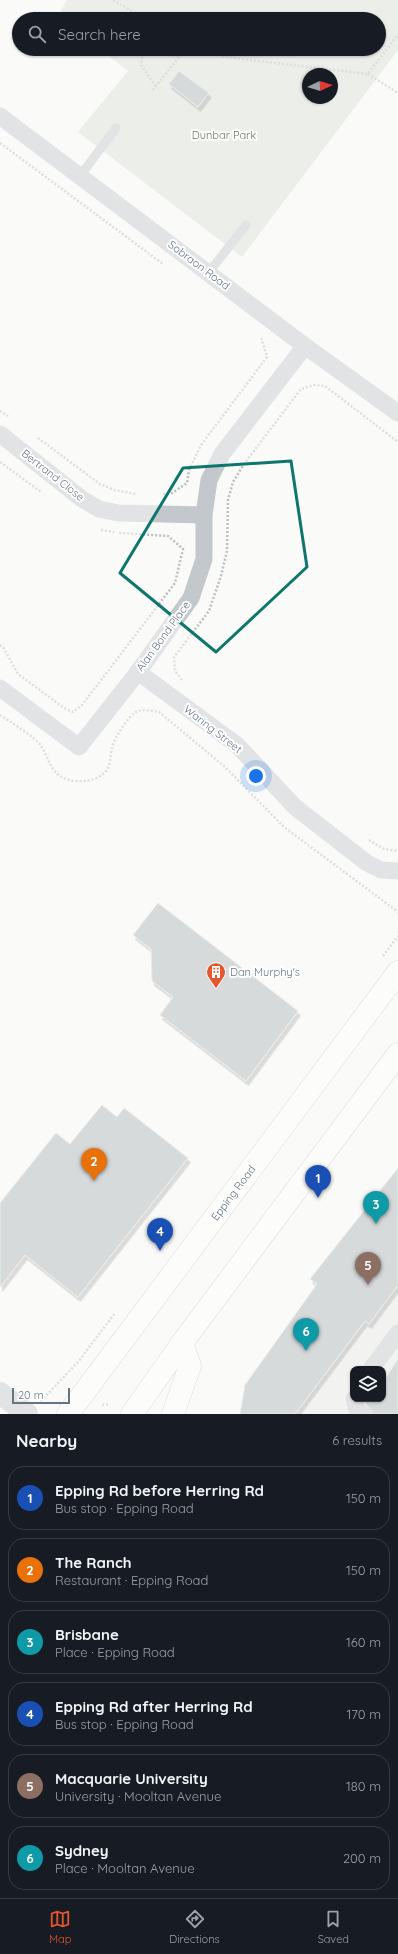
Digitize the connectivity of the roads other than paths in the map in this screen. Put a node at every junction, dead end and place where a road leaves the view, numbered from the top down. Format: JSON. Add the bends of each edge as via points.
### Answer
{"nodes":[{"id":1,"x":0,"y":116,"type":"edge"},
{"id":2,"x":116,"y":128,"type":"dead end"},
{"id":3,"x":80,"y":176,"type":"junction"},
{"id":4,"x":246,"y":225,"type":"dead end"},
{"id":5,"x":209,"y":272,"type":"junction"},
{"id":6,"x":305,"y":346,"type":"junction"},
{"id":7,"x":398,"y":412,"type":"edge"},
{"id":8,"x":0,"y":434,"type":"edge"},
{"id":9,"x":204,"y":515,"type":"junction"},
{"id":10,"x":138,"y":672,"type":"junction"},
{"id":11,"x":0,"y":688,"type":"edge"},
{"id":12,"x":398,"y":871,"type":"edge"},
{"id":13,"x":398,"y":972,"type":"edge"},
{"id":14,"x":398,"y":1054,"type":"edge"},
{"id":15,"x":398,"y":1333,"type":"edge"},
{"id":16,"x":182,"y":1343,"type":"junction"},
{"id":17,"x":373,"y":1366,"type":"edge"},
{"id":18,"x":0,"y":1393,"type":"edge"},
{"id":19,"x":355,"y":1402,"type":"edge"},
{"id":20,"x":27,"y":1414,"type":"edge"},
{"id":21,"x":68,"y":1414,"type":"edge"},
{"id":22,"x":132,"y":1414,"type":"edge"},
{"id":23,"x":173,"y":1414,"type":"edge"},
{"id":24,"x":362,"y":1414,"type":"edge"}],
"edges":[{"from":1,"to":3,"type":"street","name":"Sobraon Road"},
{"from":2,"to":3,"type":"lane"},
{"from":3,"to":5,"type":"street","name":"Sobraon Road"},
{"from":4,"to":5,"type":"lane"},
{"from":5,"to":6,"type":"street","name":"Sobraon Road"},
{"from":6,"to":7,"type":"street","name":"Sobraon Road"},
{"from":6,"to":9,"type":"street","name":"Alan Bond Place","via":[[222,454],[209,480]]},
{"from":8,"to":9,"type":"street","name":"Bertrand Close","via":[[82,500],[99,509],[118,513]]},
{"from":9,"to":10,"type":"street","name":"Alan Bond Place","via":[[204,559],[191,598]]},
{"from":10,"to":11,"type":"street","name":"Alan Bond Place","via":[[79,747]]},
{"from":10,"to":12,"type":"street","name":"Waring Street","via":[[237,745],[295,808],[367,863],[381,870]]},
{"from":13,"to":21,"type":"main road","name":"Epping Road"},
{"from":14,"to":16,"type":"main road"},
{"from":15,"to":17,"type":"street"},
{"from":16,"to":22,"type":"main road"},
{"from":16,"to":23,"type":"main road","via":[[190,1366]]},
{"from":18,"to":20,"type":"street"},
{"from":19,"to":24,"type":"street","via":[[357,1410]]}]}
